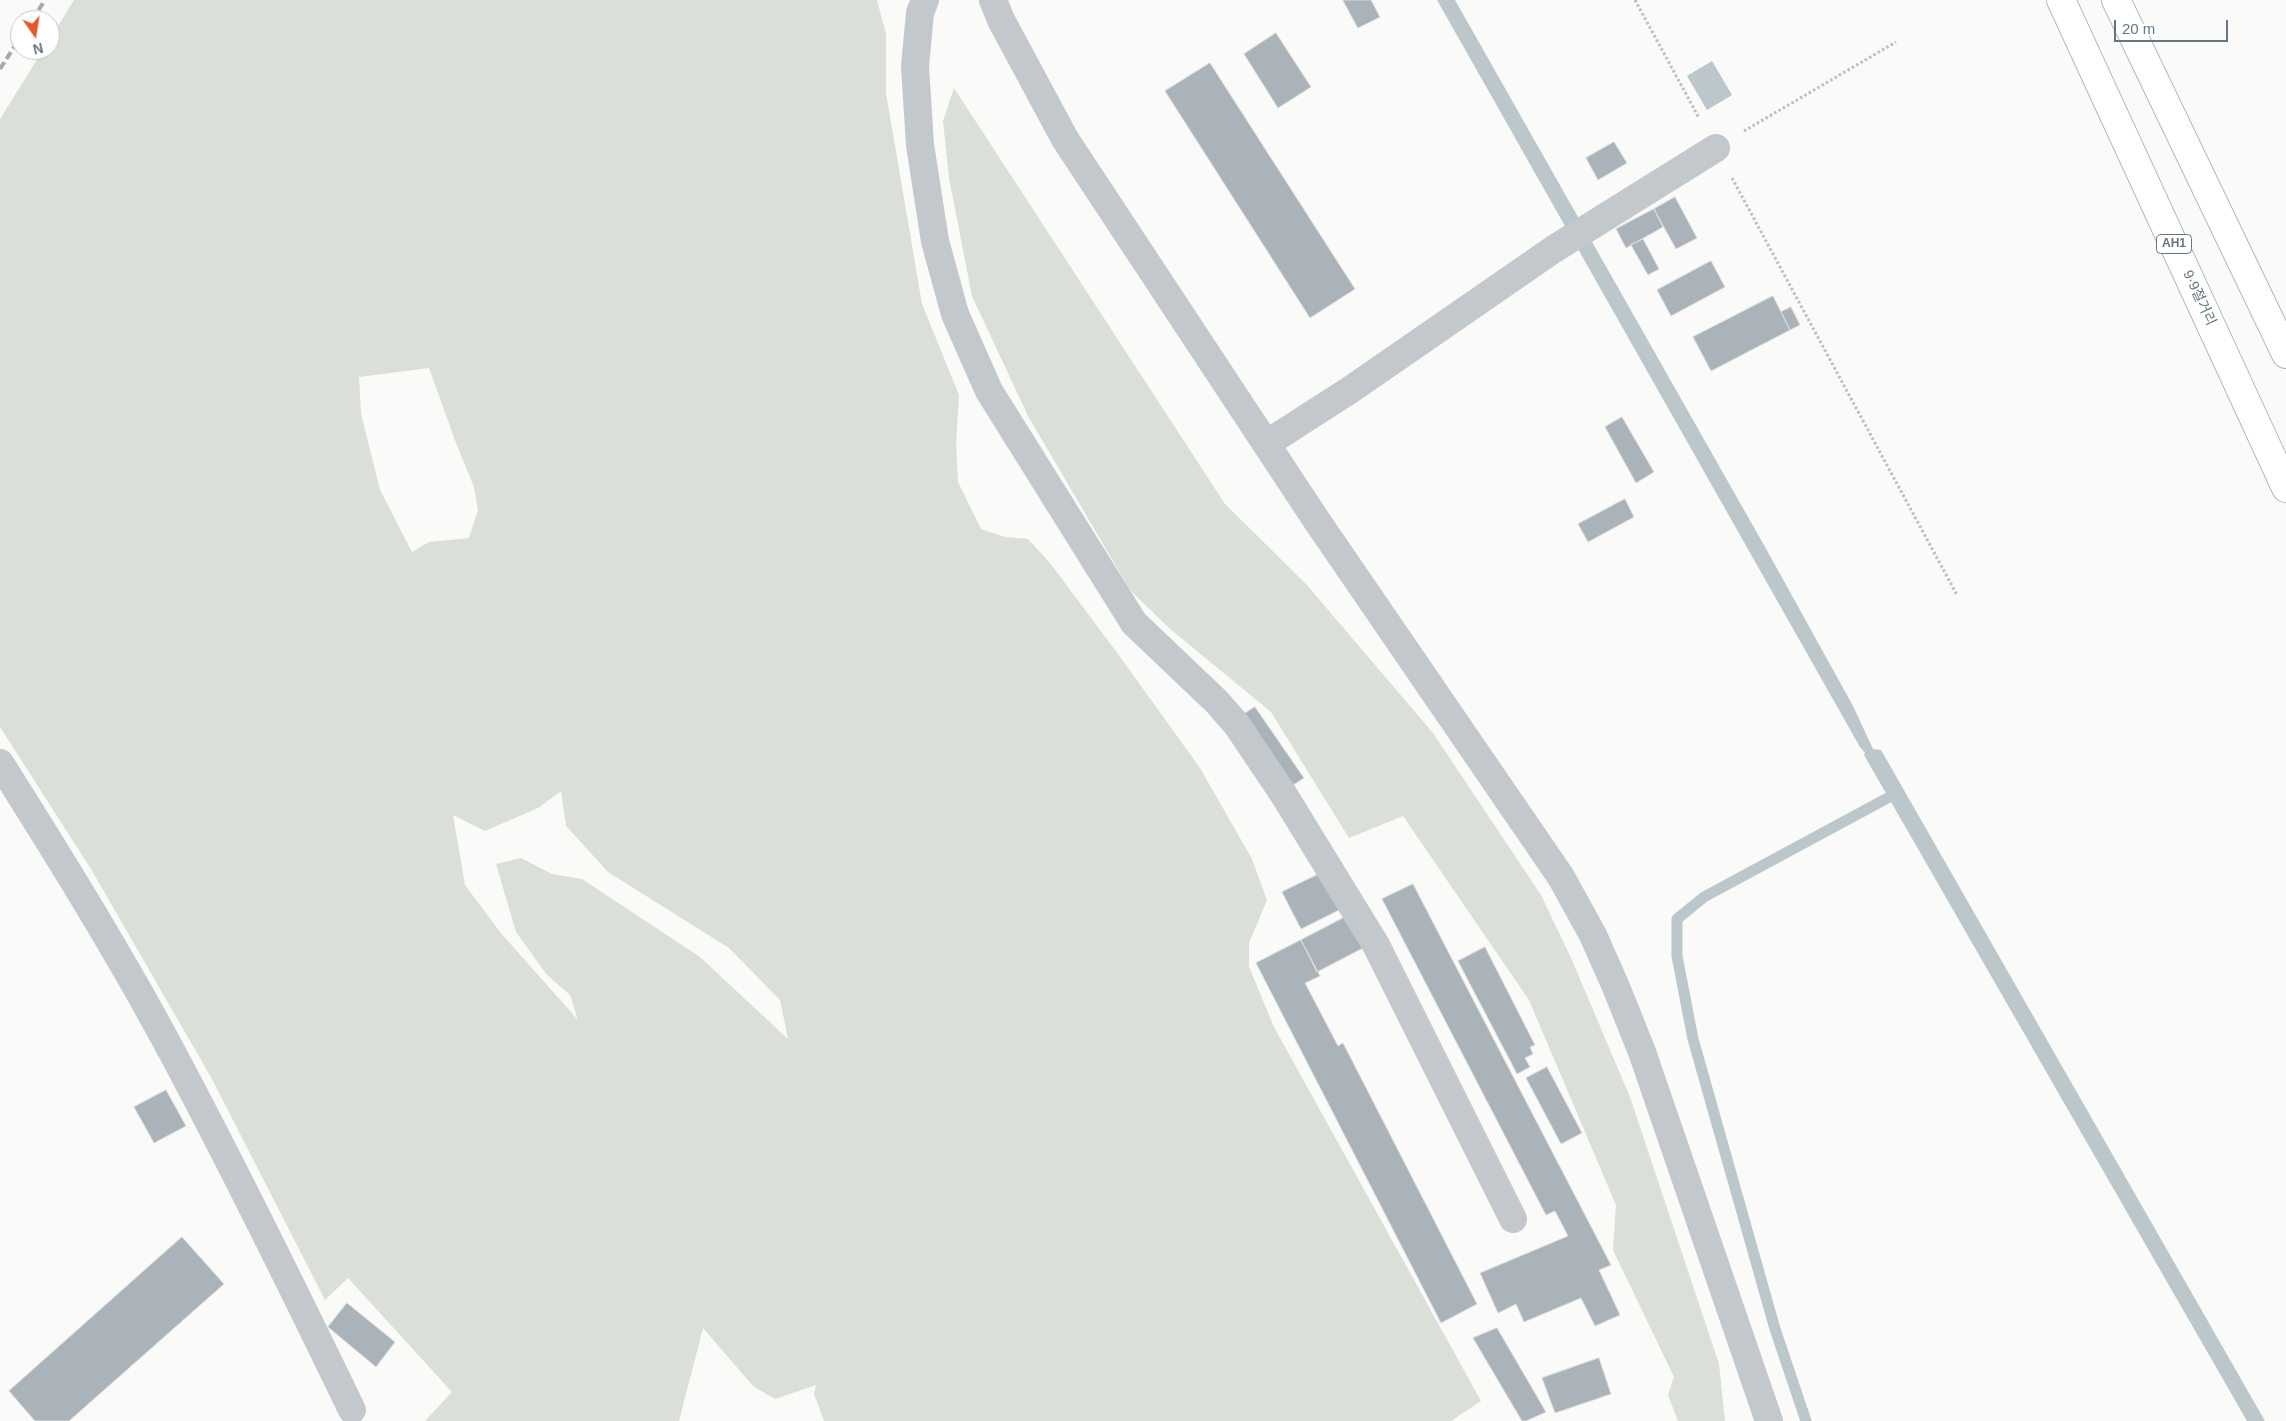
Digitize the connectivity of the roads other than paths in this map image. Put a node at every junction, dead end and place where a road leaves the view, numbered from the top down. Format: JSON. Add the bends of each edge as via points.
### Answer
{"nodes":[{"id":1,"x":925,"y":0,"type":"edge"},
{"id":2,"x":993,"y":0,"type":"edge"},
{"id":3,"x":2062,"y":0,"type":"edge"},
{"id":4,"x":2116,"y":0,"type":"edge"},
{"id":5,"x":1716,"y":148,"type":"road end"},
{"id":6,"x":2286,"y":354,"type":"edge"},
{"id":7,"x":1266,"y":444,"type":"junction"},
{"id":8,"x":2286,"y":488,"type":"edge"},
{"id":9,"x":0,"y":763,"type":"edge"},
{"id":10,"x":1513,"y":1219,"type":"dead end"},
{"id":11,"x":352,"y":1410,"type":"dead end"},
{"id":12,"x":1769,"y":1421,"type":"edge"}],
"edges":[{"from":1,"to":10,"type":"street","via":[[920,14],[915,66],[920,145],[935,241],[955,314],[989,391],[1134,623],[1217,702],[1237,725],[1284,795],[1376,945]]},
{"from":2,"to":7,"type":"street","via":[[1065,139]]},
{"from":3,"to":8,"type":"highway","name":"9·9절거리","number":"AH1"},
{"from":4,"to":6,"type":"highway"},
{"from":5,"to":7,"type":"street","via":[[1554,249]]},
{"from":7,"to":12,"type":"street","via":[[1561,876],[1593,934],[1642,1052]]},
{"from":9,"to":11,"type":"street","via":[[74,880],[172,1052]]}]}
